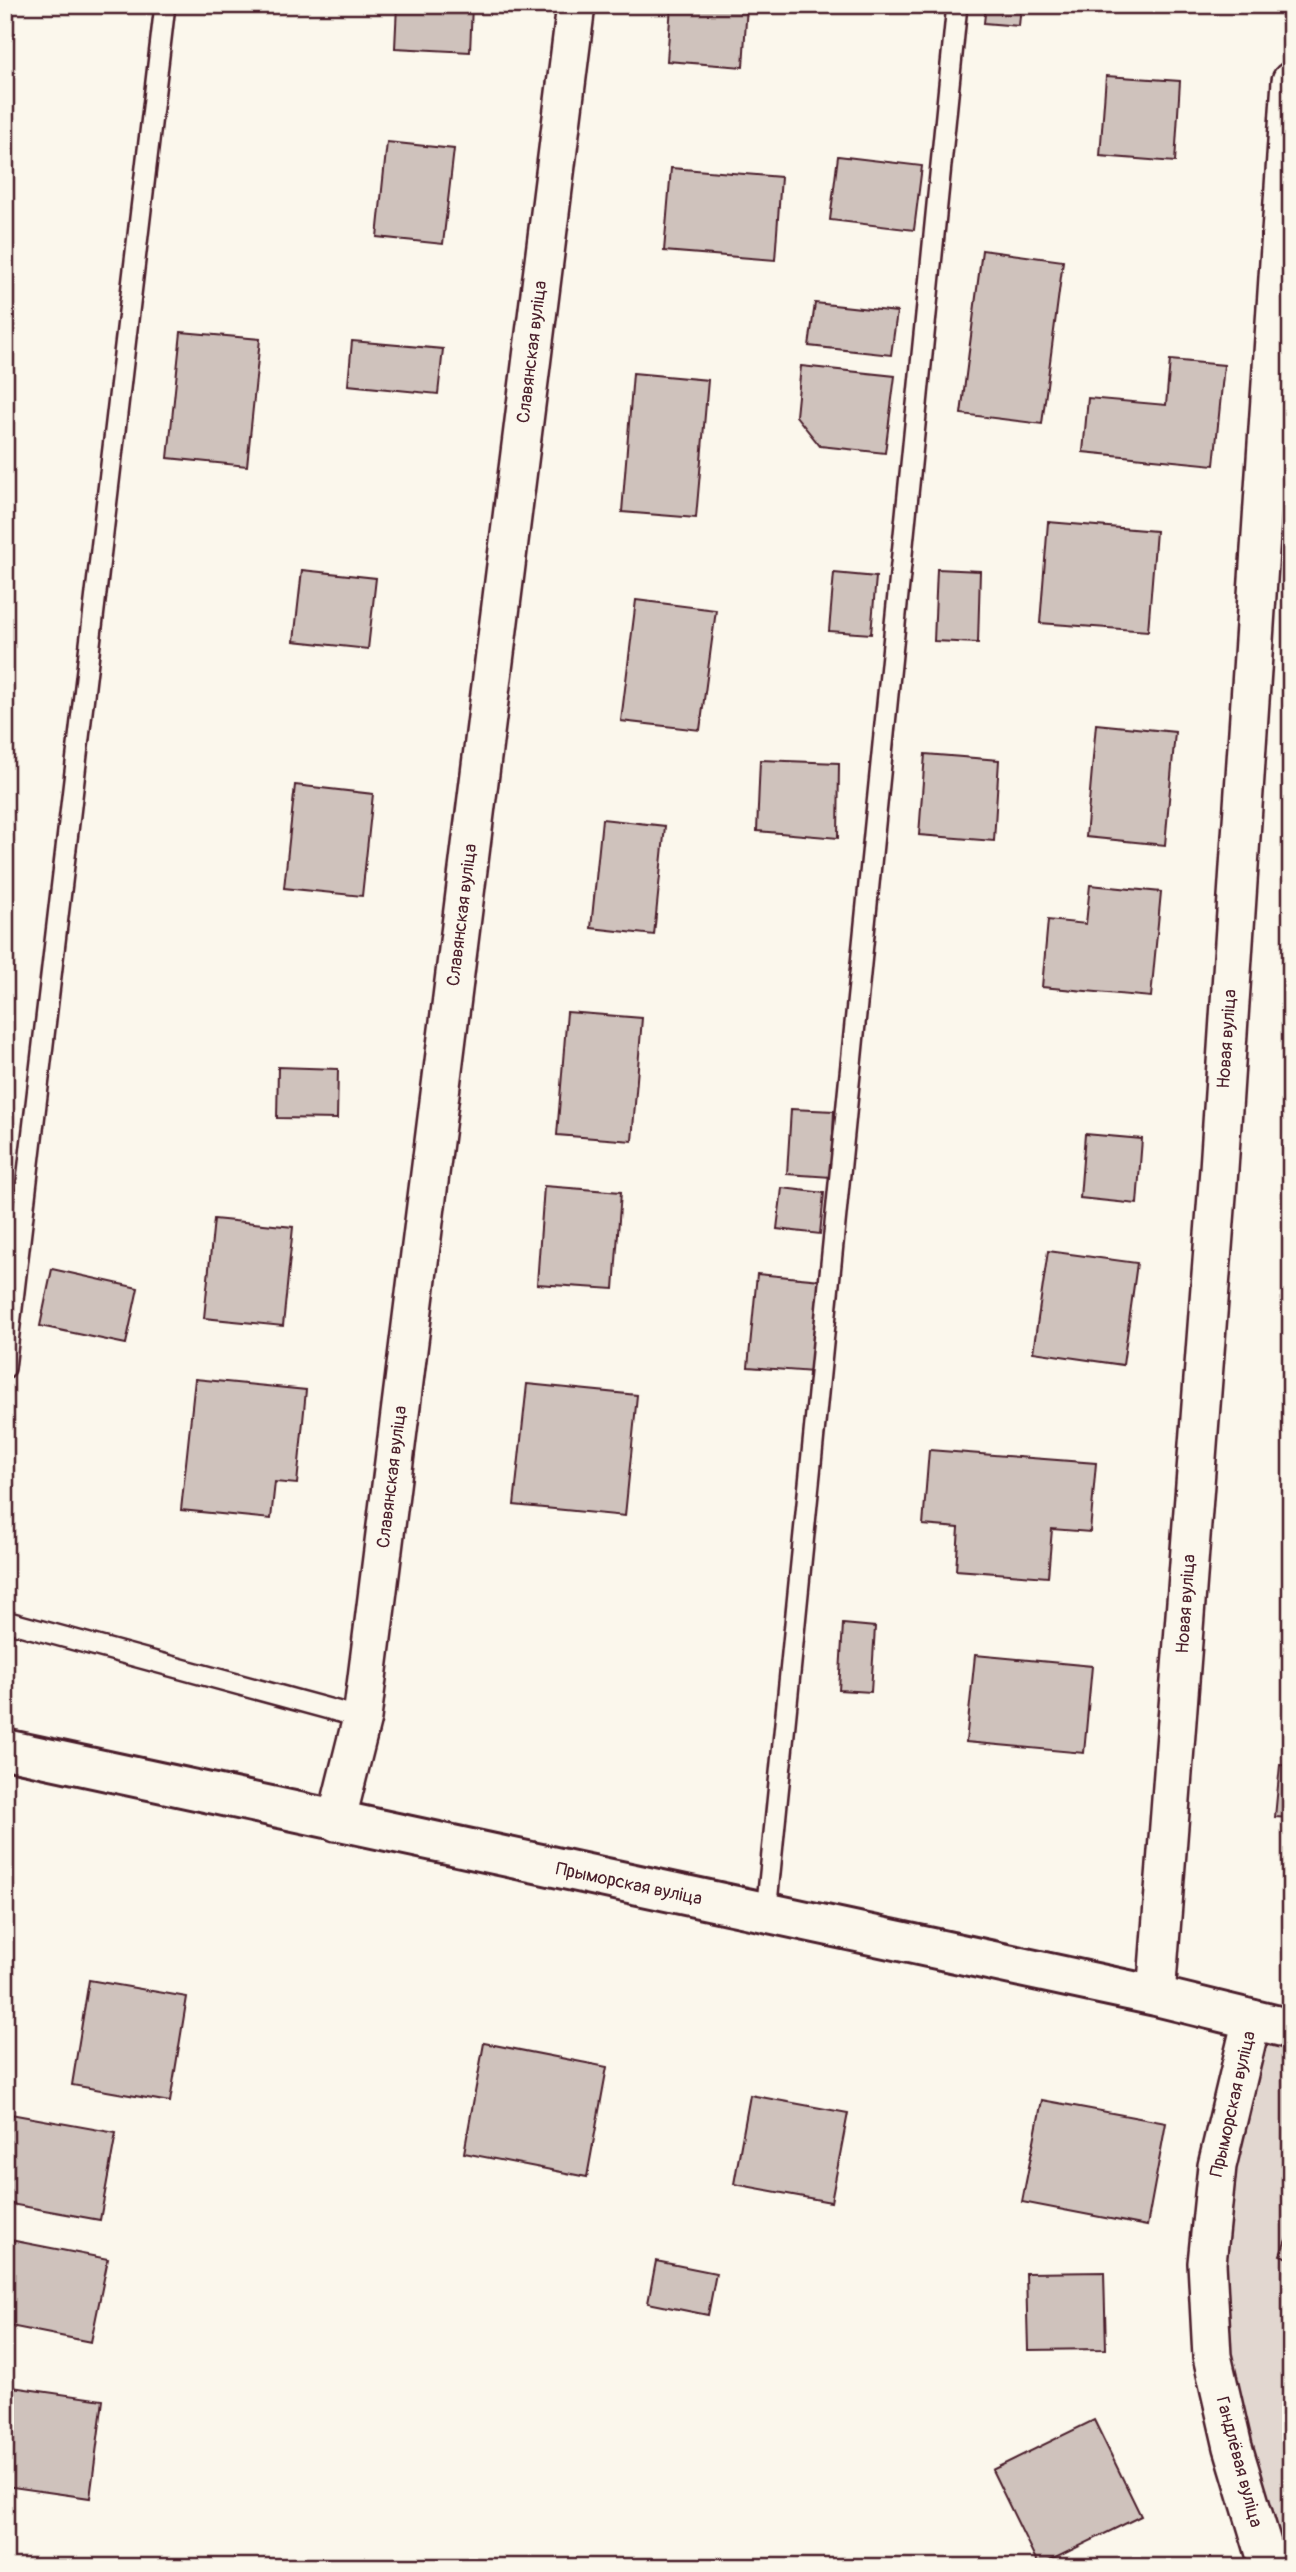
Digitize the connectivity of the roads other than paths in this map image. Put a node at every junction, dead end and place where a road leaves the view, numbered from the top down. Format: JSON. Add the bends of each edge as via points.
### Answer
{"nodes":[{"id":1,"x":165,"y":5,"type":"edge"},
{"id":2,"x":576,"y":5,"type":"edge"},
{"id":3,"x":957,"y":5,"type":"edge"},
{"id":4,"x":1291,"y":81,"type":"edge"},
{"id":5,"x":5,"y":1367,"type":"edge"},
{"id":6,"x":5,"y":1622,"type":"edge"},
{"id":7,"x":362,"y":1718,"type":"junction"},
{"id":8,"x":5,"y":1749,"type":"edge"},
{"id":9,"x":336,"y":1822,"type":"junction"},
{"id":10,"x":766,"y":1913,"type":"junction"},
{"id":11,"x":1156,"y":1996,"type":"junction"},
{"id":12,"x":1252,"y":2019,"type":"junction"},
{"id":13,"x":1291,"y":2029,"type":"edge"},
{"id":14,"x":1212,"y":2356,"type":"joint"},
{"id":15,"x":1269,"y":2567,"type":"edge"}],
"edges":[{"from":1,"to":5,"type":"lane"},
{"from":2,"to":7,"type":"street","name":"Славянская вуліца"},
{"from":3,"to":10,"type":"lane"},
{"from":4,"to":11,"type":"street","name":"Новая вуліца","via":[[1219,1169]]},
{"from":6,"to":7,"type":"lane"},
{"from":7,"to":9,"type":"street","name":"Славянская вуліца"},
{"from":8,"to":9,"type":"main road","name":"Прыморская вуліца"},
{"from":9,"to":10,"type":"main road","name":"Прыморская вуліца"},
{"from":10,"to":11,"type":"main road","name":"Прыморская вуліца"},
{"from":11,"to":12,"type":"main road","name":"Прыморская вуліца"},
{"from":12,"to":13,"type":"main road","name":"Прыморская вуліца"},
{"from":12,"to":14,"type":"street","name":"Прыморская вуліца","via":[[1217,2166],[1207,2263]]},
{"from":14,"to":15,"type":"street","name":"Гандлёвая вуліца"}]}
